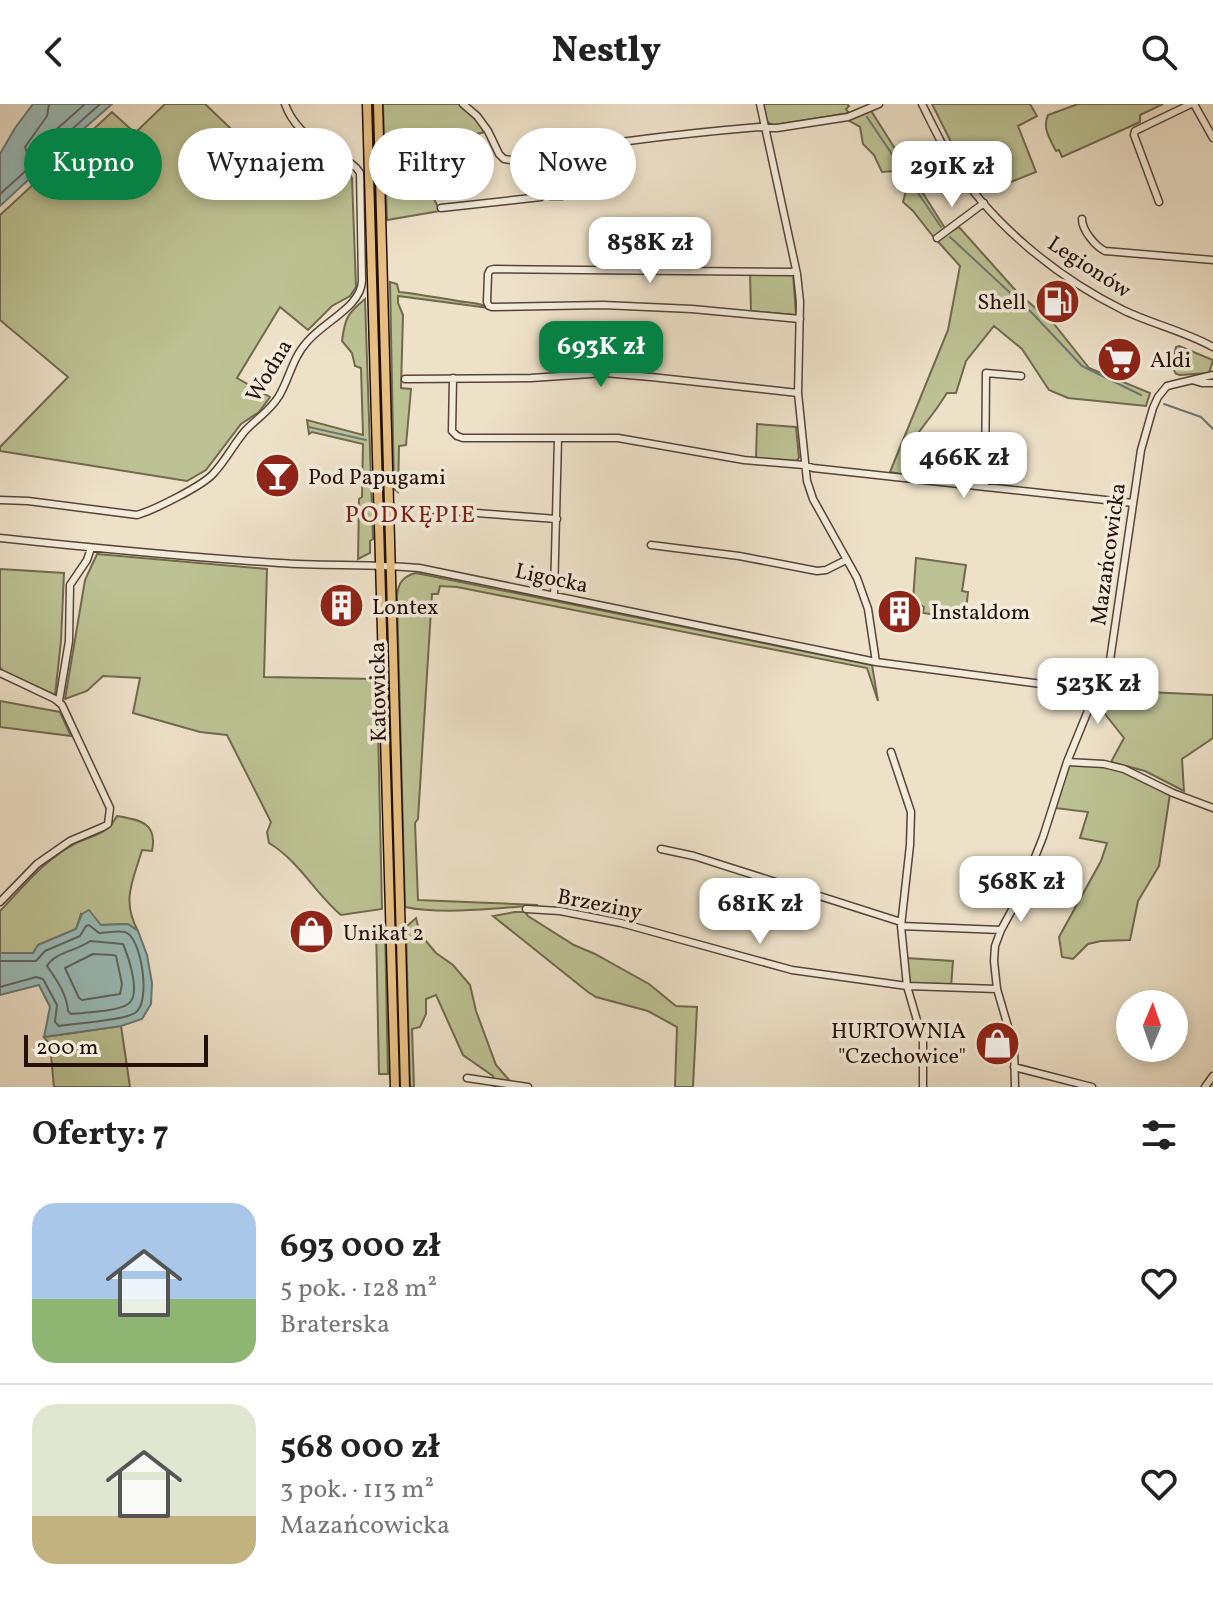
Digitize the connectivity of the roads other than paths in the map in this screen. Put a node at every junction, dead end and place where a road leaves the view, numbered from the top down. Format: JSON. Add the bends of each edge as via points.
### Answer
{"nodes":[{"id":1,"x":285,"y":104,"type":"edge"},
{"id":2,"x":367,"y":104,"type":"edge"},
{"id":3,"x":378,"y":104,"type":"edge"},
{"id":4,"x":463,"y":104,"type":"edge"},
{"id":5,"x":760,"y":104,"type":"edge"},
{"id":6,"x":879,"y":104,"type":"edge"},
{"id":7,"x":922,"y":104,"type":"edge"},
{"id":8,"x":1204,"y":105,"type":"edge"},
{"id":9,"x":1194,"y":106,"type":"edge"},
{"id":10,"x":765,"y":127,"type":"junction"},
{"id":11,"x":1213,"y":138,"type":"edge"},
{"id":12,"x":636,"y":139,"type":"edge"},
{"id":13,"x":510,"y":160,"type":"edge"},
{"id":14,"x":514,"y":200,"type":"edge"},
{"id":15,"x":1159,"y":202,"type":"dead end"},
{"id":16,"x":984,"y":203,"type":"junction"},
{"id":17,"x":441,"y":208,"type":"dead end"},
{"id":18,"x":1082,"y":219,"type":"dead end"},
{"id":19,"x":937,"y":238,"type":"dead end"},
{"id":20,"x":1213,"y":260,"type":"edge"},
{"id":21,"x":796,"y":270,"type":"junction"},
{"id":22,"x":800,"y":319,"type":"junction"},
{"id":23,"x":1212,"y":348,"type":"edge"},
{"id":24,"x":1213,"y":375,"type":"edge"},
{"id":25,"x":1021,"y":376,"type":"dead end"},
{"id":26,"x":453,"y":378,"type":"junction"},
{"id":27,"x":405,"y":379,"type":"dead end"},
{"id":28,"x":1192,"y":380,"type":"junction"},
{"id":29,"x":1213,"y":383,"type":"edge"},
{"id":30,"x":798,"y":393,"type":"junction"},
{"id":31,"x":558,"y":438,"type":"junction"},
{"id":32,"x":804,"y":465,"type":"junction"},
{"id":33,"x":985,"y":487,"type":"junction"},
{"id":34,"x":0,"y":500,"type":"edge"},
{"id":35,"x":1133,"y":503,"type":"junction"},
{"id":36,"x":422,"y":509,"type":"dead end"},
{"id":37,"x":557,"y":519,"type":"junction"},
{"id":38,"x":0,"y":538,"type":"edge"},
{"id":39,"x":651,"y":545,"type":"dead end"},
{"id":40,"x":91,"y":548,"type":"junction"},
{"id":41,"x":846,"y":560,"type":"junction"},
{"id":42,"x":380,"y":565,"type":"junction"},
{"id":43,"x":391,"y":566,"type":"junction"},
{"id":44,"x":554,"y":596,"type":"junction"},
{"id":45,"x":876,"y":662,"type":"junction"},
{"id":46,"x":0,"y":673,"type":"edge"},
{"id":47,"x":1093,"y":687,"type":"junction"},
{"id":48,"x":59,"y":701,"type":"junction"},
{"id":49,"x":891,"y":752,"type":"dead end"},
{"id":50,"x":1067,"y":762,"type":"junction"},
{"id":51,"x":1213,"y":808,"type":"edge"},
{"id":52,"x":661,"y":849,"type":"dead end"},
{"id":53,"x":0,"y":902,"type":"edge"},
{"id":54,"x":526,"y":909,"type":"dead end"},
{"id":55,"x":901,"y":924,"type":"junction"},
{"id":56,"x":1001,"y":930,"type":"junction"},
{"id":57,"x":907,"y":986,"type":"junction"},
{"id":58,"x":997,"y":989,"type":"junction"},
{"id":59,"x":1014,"y":1067,"type":"junction"},
{"id":60,"x":1213,"y":1076,"type":"edge"},
{"id":61,"x":467,"y":1078,"type":"dead end"},
{"id":62,"x":395,"y":1087,"type":"edge"},
{"id":63,"x":405,"y":1087,"type":"edge"},
{"id":64,"x":528,"y":1087,"type":"edge"},
{"id":65,"x":923,"y":1087,"type":"edge"},
{"id":66,"x":1015,"y":1087,"type":"edge"},
{"id":67,"x":1092,"y":1087,"type":"edge"},
{"id":68,"x":1205,"y":1087,"type":"edge"}],
"edges":[{"from":1,"to":34,"type":"street","name":"Wodna","via":[[304,133],[353,163],[360,173],[362,290],[355,301],[307,341],[280,395],[211,476],[152,511],[137,515]]},
{"from":2,"to":42,"type":"main road","name":"Katowicka"},
{"from":3,"to":43,"type":"main road","name":"Katowicka"},
{"from":4,"to":13,"type":"street","via":[[488,131],[499,154]]},
{"from":5,"to":10,"type":"street"},
{"from":6,"to":10,"type":"street","via":[[848,117]]},
{"from":7,"to":16,"type":"street","name":"Legionów","via":[[951,158]]},
{"from":8,"to":9,"type":"street"},
{"from":9,"to":11,"type":"street"},
{"from":9,"to":15,"type":"street","via":[[1135,131]]},
{"from":10,"to":12,"type":"street"},
{"from":10,"to":21,"type":"street"},
{"from":14,"to":17,"type":"street"},
{"from":16,"to":19,"type":"street"},
{"from":16,"to":23,"type":"street","name":"Legionów","via":[[1028,248],[1098,296]]},
{"from":18,"to":20,"type":"street","via":[[1105,251]]},
{"from":21,"to":22,"type":"street"},
{"from":21,"to":22,"type":"street","via":[[494,269],[488,274],[487,302],[492,307],[603,305]]},
{"from":22,"to":30,"type":"street"},
{"from":24,"to":28,"type":"street","name":"Mazańcowicka"},
{"from":25,"to":33,"type":"street","via":[[986,373]]},
{"from":26,"to":27,"type":"street"},
{"from":26,"to":30,"type":"street","via":[[605,373]]},
{"from":26,"to":31,"type":"street","via":[[452,431],[457,436]]},
{"from":28,"to":29,"type":"street"},
{"from":28,"to":35,"type":"street","name":"Mazańcowicka","via":[[1167,386],[1158,397],[1141,450]]},
{"from":30,"to":32,"type":"street"},
{"from":31,"to":32,"type":"street","via":[[618,438]]},
{"from":31,"to":37,"type":"street"},
{"from":32,"to":33,"type":"street"},
{"from":32,"to":41,"type":"street","via":[[813,499]]},
{"from":33,"to":35,"type":"street"},
{"from":35,"to":47,"type":"street","name":"Mazańcowicka","via":[[1110,660]]},
{"from":36,"to":37,"type":"street"},
{"from":37,"to":44,"type":"street"},
{"from":38,"to":40,"type":"street","name":"Ligocka"},
{"from":39,"to":41,"type":"street","via":[[817,571]]},
{"from":40,"to":42,"type":"street","name":"Ligocka"},
{"from":40,"to":48,"type":"street","via":[[70,585],[69,641]]},
{"from":41,"to":45,"type":"street","via":[[868,609]]},
{"from":42,"to":43,"type":"street","name":"Ligocka"},
{"from":42,"to":62,"type":"main road","name":"Katowicka"},
{"from":43,"to":44,"type":"street","name":"Ligocka"},
{"from":43,"to":63,"type":"main road","name":"Katowicka"},
{"from":44,"to":45,"type":"street","name":"Ligocka"},
{"from":45,"to":47,"type":"street","name":"Ligocka"},
{"from":46,"to":48,"type":"street"},
{"from":47,"to":50,"type":"street","name":"Mazańcowicka"},
{"from":48,"to":53,"type":"street","via":[[110,808],[108,824],[37,864]]},
{"from":49,"to":55,"type":"street","via":[[911,812]]},
{"from":50,"to":51,"type":"street","via":[[1124,769]]},
{"from":50,"to":56,"type":"street","name":"Mazańcowicka","via":[[1043,837]]},
{"from":52,"to":55,"type":"street"},
{"from":54,"to":57,"type":"street","name":"Brzeziny","via":[[621,923],[792,970]]},
{"from":55,"to":56,"type":"street"},
{"from":55,"to":57,"type":"street"},
{"from":56,"to":58,"type":"street","name":"Mazańcowicka","via":[[995,946]]},
{"from":57,"to":58,"type":"street","name":"Brzeziny"},
{"from":57,"to":65,"type":"street","via":[[923,1041]]},
{"from":58,"to":59,"type":"street","name":"Mazańcowicka","via":[[1014,1047]]},
{"from":59,"to":66,"type":"street","name":"Mazańcowicka"},
{"from":59,"to":67,"type":"street"},
{"from":60,"to":68,"type":"street"},
{"from":61,"to":64,"type":"street"}]}
